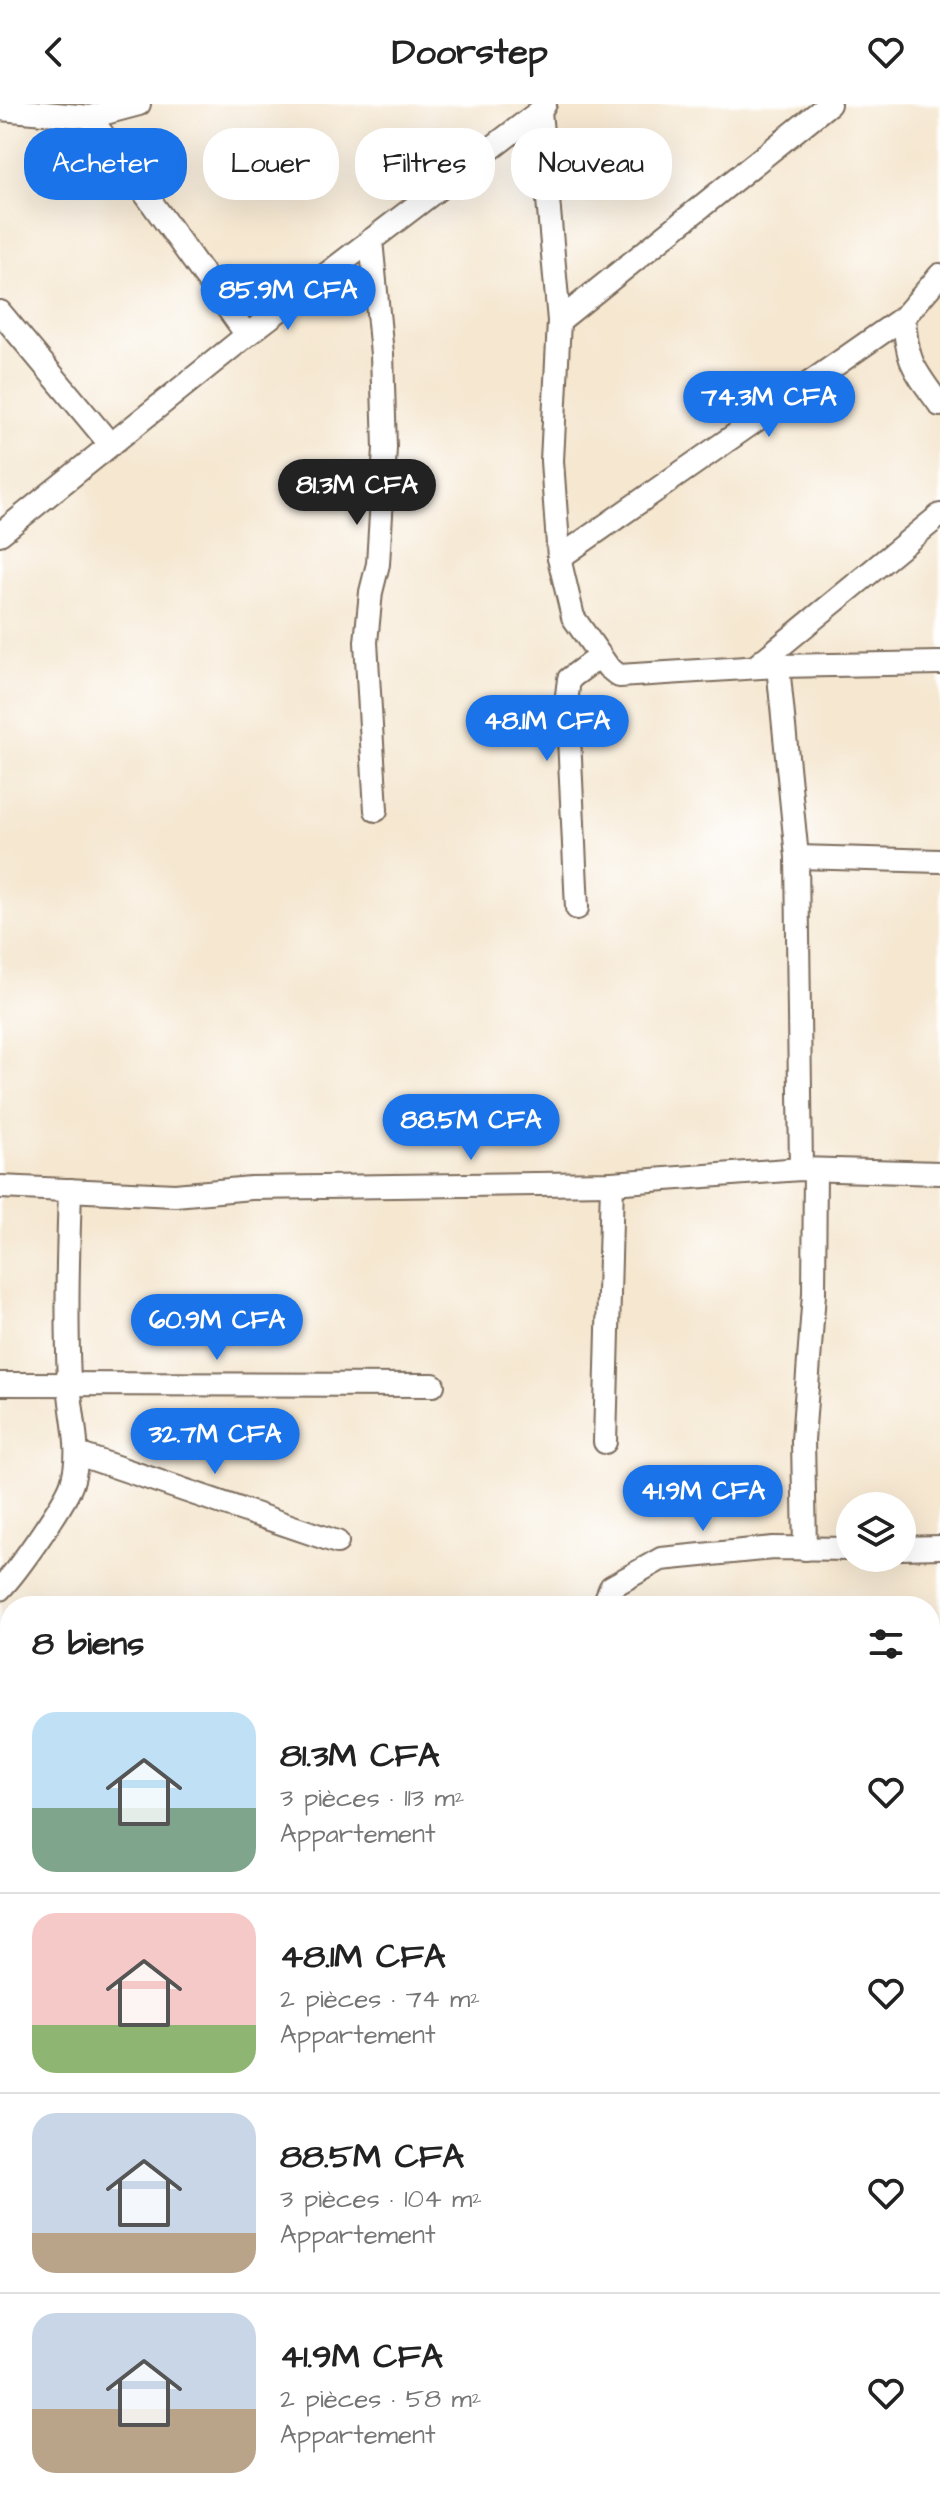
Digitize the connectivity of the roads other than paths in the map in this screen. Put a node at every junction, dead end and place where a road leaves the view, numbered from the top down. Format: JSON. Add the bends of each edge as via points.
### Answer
{"nodes":[{"id":1,"x":139,"y":104,"type":"edge"},
{"id":2,"x":829,"y":104,"type":"edge"},
{"id":3,"x":542,"y":108,"type":"edge"},
{"id":4,"x":0,"y":109,"type":"edge"},
{"id":5,"x":90,"y":117,"type":"junction"},
{"id":6,"x":371,"y":240,"type":"junction"},
{"id":7,"x":940,"y":275,"type":"edge"},
{"id":8,"x":0,"y":312,"type":"edge"},
{"id":9,"x":904,"y":317,"type":"junction"},
{"id":10,"x":559,"y":321,"type":"junction"},
{"id":11,"x":247,"y":335,"type":"junction"},
{"id":12,"x":940,"y":405,"type":"edge"},
{"id":13,"x":110,"y":444,"type":"junction"},
{"id":14,"x":940,"y":515,"type":"edge"},
{"id":15,"x":9,"y":518,"type":"edge"},
{"id":16,"x":0,"y":534,"type":"edge"},
{"id":17,"x":559,"y":558,"type":"junction"},
{"id":18,"x":600,"y":656,"type":"junction"},
{"id":19,"x":940,"y":663,"type":"edge"},
{"id":20,"x":778,"y":666,"type":"junction"},
{"id":21,"x":755,"y":667,"type":"junction"},
{"id":22,"x":376,"y":810,"type":"dead end"},
{"id":23,"x":797,"y":857,"type":"junction"},
{"id":24,"x":940,"y":861,"type":"edge"},
{"id":25,"x":577,"y":908,"type":"dead end"},
{"id":26,"x":808,"y":1170,"type":"junction"},
{"id":27,"x":940,"y":1173,"type":"edge"},
{"id":28,"x":612,"y":1183,"type":"junction"},
{"id":29,"x":0,"y":1187,"type":"edge"},
{"id":30,"x":70,"y":1190,"type":"junction"},
{"id":31,"x":0,"y":1384,"type":"edge"},
{"id":32,"x":69,"y":1385,"type":"junction"},
{"id":33,"x":433,"y":1385,"type":"dead end"},
{"id":34,"x":605,"y":1442,"type":"dead end"},
{"id":35,"x":78,"y":1454,"type":"junction"},
{"id":36,"x":337,"y":1542,"type":"dead end"},
{"id":37,"x":940,"y":1547,"type":"edge"},
{"id":38,"x":916,"y":1548,"type":"edge"},
{"id":39,"x":805,"y":1549,"type":"junction"},
{"id":40,"x":836,"y":1549,"type":"edge"},
{"id":41,"x":0,"y":1589,"type":"edge"},
{"id":42,"x":607,"y":1596,"type":"edge"}],
"edges":[{"from":1,"to":5,"type":"street"},
{"from":2,"to":10,"type":"street"},
{"from":3,"to":6,"type":"street"},
{"from":3,"to":10,"type":"street"},
{"from":4,"to":5,"type":"street"},
{"from":5,"to":11,"type":"street"},
{"from":6,"to":11,"type":"street"},
{"from":6,"to":22,"type":"street","via":[[385,448],[378,564],[366,642]]},
{"from":7,"to":9,"type":"street"},
{"from":8,"to":13,"type":"street"},
{"from":9,"to":12,"type":"street","via":[[912,366]]},
{"from":9,"to":17,"type":"street"},
{"from":10,"to":17,"type":"street","via":[[552,461]]},
{"from":11,"to":13,"type":"street"},
{"from":13,"to":15,"type":"street"},
{"from":14,"to":21,"type":"street"},
{"from":15,"to":16,"type":"street"},
{"from":17,"to":18,"type":"street","via":[[573,617]]},
{"from":18,"to":21,"type":"street","via":[[619,676]]},
{"from":18,"to":25,"type":"street","via":[[569,679],[567,695]]},
{"from":19,"to":20,"type":"street"},
{"from":20,"to":21,"type":"street"},
{"from":20,"to":23,"type":"street"},
{"from":23,"to":24,"type":"street"},
{"from":23,"to":26,"type":"street"},
{"from":26,"to":27,"type":"street"},
{"from":26,"to":28,"type":"street"},
{"from":26,"to":39,"type":"street","via":[[814,1294],[803,1440]]},
{"from":28,"to":30,"type":"street","via":[[251,1188],[175,1195]]},
{"from":28,"to":34,"type":"street"},
{"from":29,"to":30,"type":"street"},
{"from":30,"to":32,"type":"street"},
{"from":31,"to":32,"type":"street"},
{"from":32,"to":33,"type":"street"},
{"from":32,"to":35,"type":"street"},
{"from":35,"to":36,"type":"street"},
{"from":35,"to":41,"type":"street","via":[[71,1486]]},
{"from":37,"to":38,"type":"street"},
{"from":39,"to":40,"type":"street"},
{"from":39,"to":42,"type":"street","via":[[661,1559],[611,1587]]}]}
